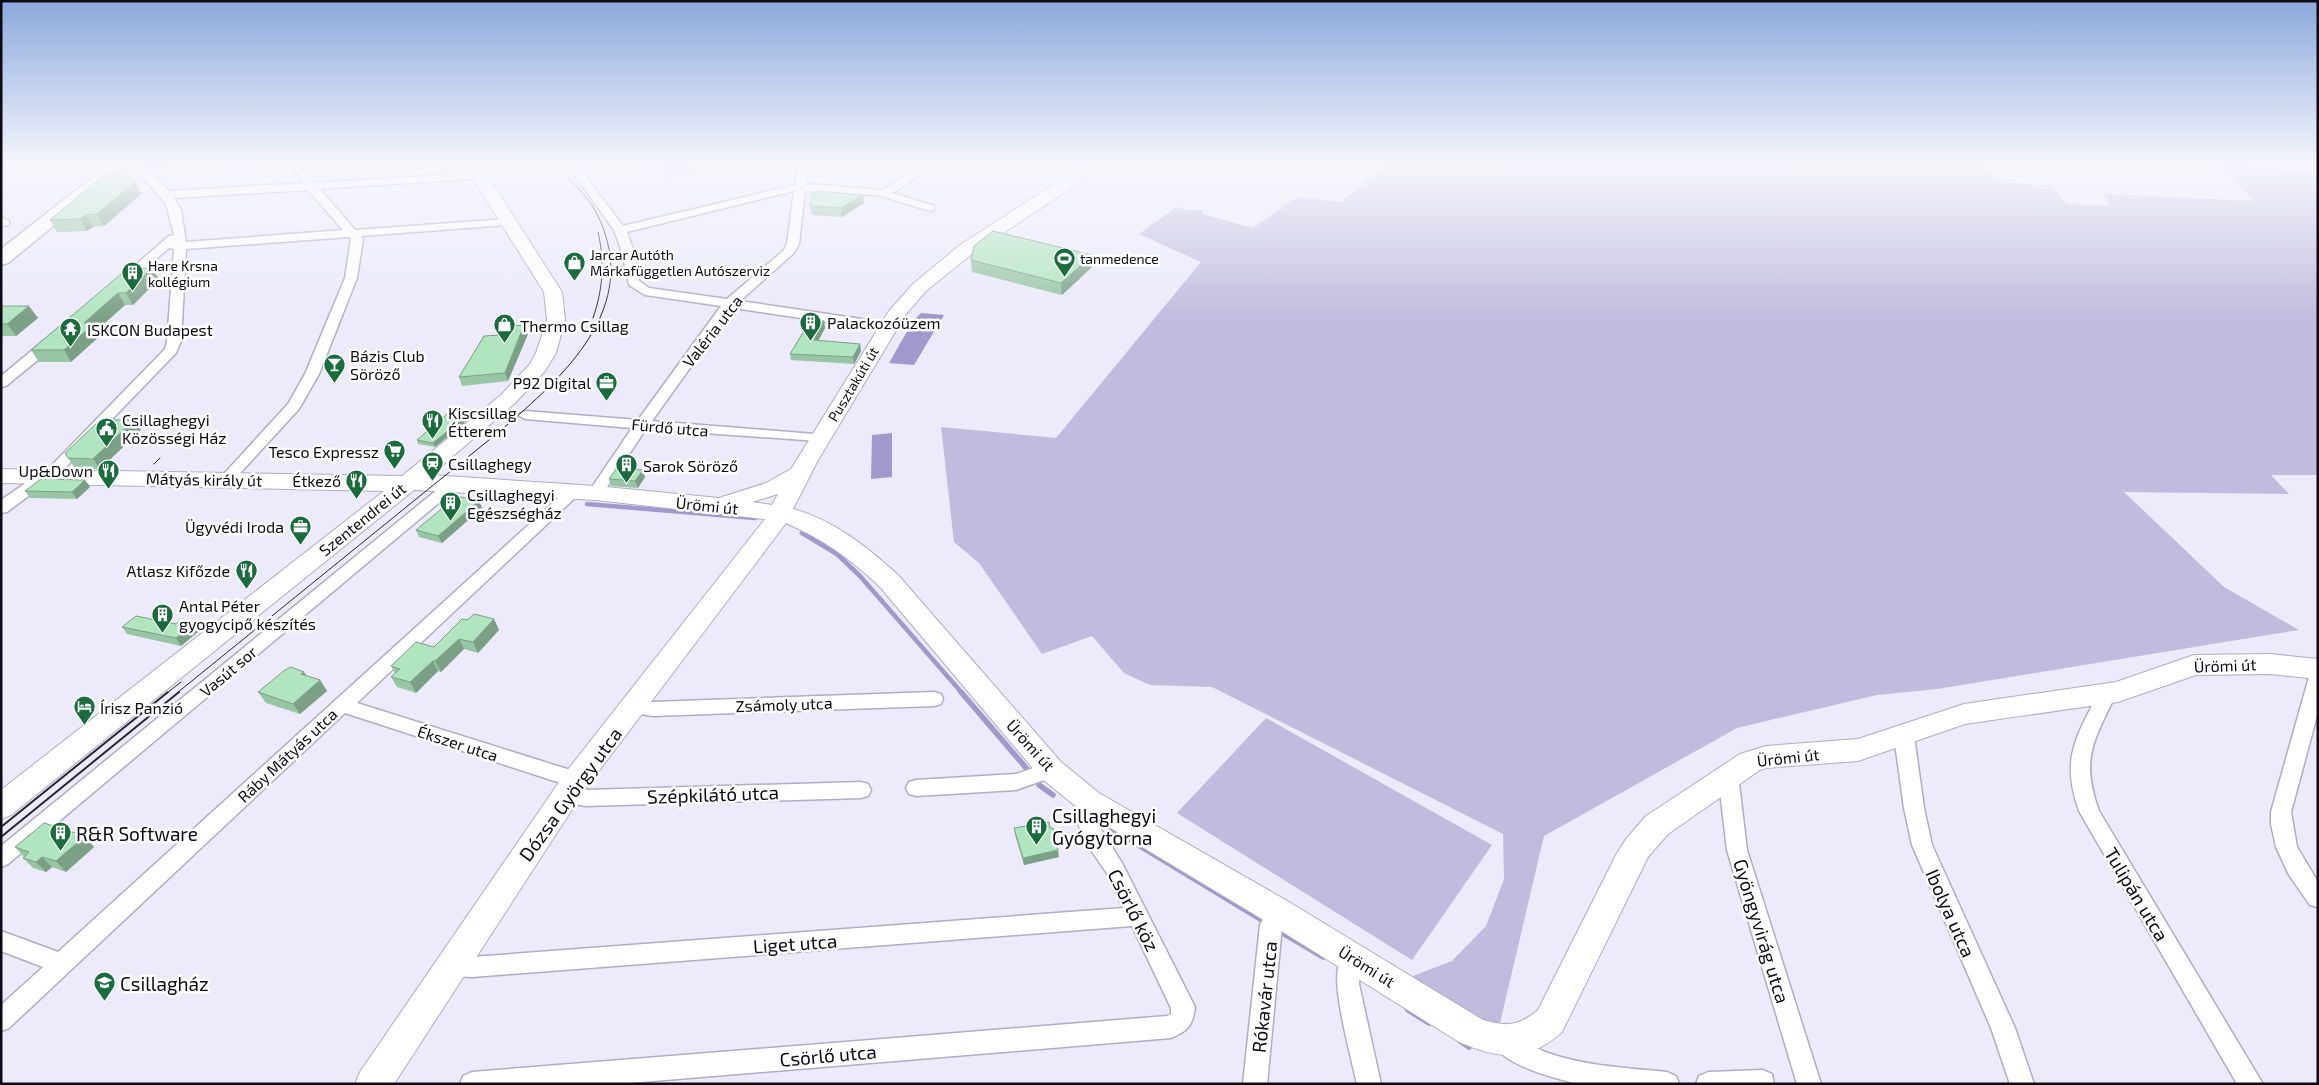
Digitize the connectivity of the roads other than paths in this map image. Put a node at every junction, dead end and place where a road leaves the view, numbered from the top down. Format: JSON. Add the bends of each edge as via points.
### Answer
{"nodes":[{"id":1,"x":41,"y":217,"type":"edge"},
{"id":2,"x":54,"y":217,"type":"edge"},
{"id":3,"x":177,"y":217,"type":"edge"},
{"id":4,"x":338,"y":217,"type":"edge"},
{"id":5,"x":504,"y":217,"type":"edge"},
{"id":6,"x":610,"y":217,"type":"edge"},
{"id":7,"x":674,"y":217,"type":"edge"},
{"id":8,"x":796,"y":217,"type":"edge"},
{"id":9,"x":1015,"y":217,"type":"edge"},
{"id":10,"x":507,"y":222,"type":"junction"},
{"id":11,"x":620,"y":230,"type":"junction"},
{"id":12,"x":353,"y":233,"type":"junction"},
{"id":13,"x":175,"y":241,"type":"junction"},
{"id":14,"x":1,"y":248,"type":"edge"},
{"id":15,"x":1,"y":259,"type":"edge"},
{"id":16,"x":115,"y":288,"type":"edge"},
{"id":17,"x":730,"y":303,"type":"junction"},
{"id":18,"x":888,"y":327,"type":"junction"},
{"id":19,"x":62,"y":332,"type":"edge"},
{"id":20,"x":1,"y":383,"type":"edge"},
{"id":21,"x":525,"y":415,"type":"dead end"},
{"id":22,"x":642,"y":424,"type":"junction"},
{"id":23,"x":814,"y":438,"type":"dead end"},
{"id":24,"x":800,"y":473,"type":"junction"},
{"id":25,"x":1,"y":476,"type":"edge"},
{"id":26,"x":49,"y":476,"type":"junction"},
{"id":27,"x":226,"y":479,"type":"junction"},
{"id":28,"x":406,"y":483,"type":"junction"},
{"id":29,"x":454,"y":484,"type":"junction"},
{"id":30,"x":573,"y":492,"type":"junction"},
{"id":31,"x":596,"y":493,"type":"junction"},
{"id":32,"x":716,"y":505,"type":"junction"},
{"id":33,"x":1,"y":508,"type":"edge"},
{"id":34,"x":778,"y":513,"type":"junction"},
{"id":35,"x":2318,"y":670,"type":"edge"},
{"id":36,"x":2318,"y":677,"type":"edge"},
{"id":37,"x":2107,"y":694,"type":"junction"},
{"id":38,"x":934,"y":699,"type":"dead end"},
{"id":39,"x":341,"y":705,"type":"junction"},
{"id":40,"x":634,"y":707,"type":"junction"},
{"id":41,"x":1904,"y":736,"type":"junction"},
{"id":42,"x":1051,"y":770,"type":"junction"},
{"id":43,"x":1728,"y":775,"type":"junction"},
{"id":44,"x":571,"y":788,"type":"junction"},
{"id":45,"x":916,"y":788,"type":"dead end"},
{"id":46,"x":861,"y":790,"type":"dead end"},
{"id":47,"x":1089,"y":801,"type":"junction"},
{"id":48,"x":1,"y":807,"type":"edge"},
{"id":49,"x":1,"y":858,"type":"edge"},
{"id":50,"x":2318,"y":898,"type":"edge"},
{"id":51,"x":1278,"y":912,"type":"junction"},
{"id":52,"x":1138,"y":916,"type":"junction"},
{"id":53,"x":1,"y":941,"type":"edge"},
{"id":54,"x":1354,"y":958,"type":"junction"},
{"id":55,"x":62,"y":964,"type":"junction"},
{"id":56,"x":451,"y":966,"type":"junction"},
{"id":57,"x":1,"y":1020,"type":"edge"},
{"id":58,"x":1182,"y":1020,"type":"joint"},
{"id":59,"x":1504,"y":1042,"type":"junction"},
{"id":60,"x":1763,"y":1082,"type":"dead end"},
{"id":61,"x":373,"y":1084,"type":"edge"},
{"id":62,"x":472,"y":1084,"type":"edge"},
{"id":63,"x":1255,"y":1084,"type":"edge"},
{"id":64,"x":1369,"y":1084,"type":"edge"},
{"id":65,"x":1667,"y":1084,"type":"edge"},
{"id":66,"x":1708,"y":1084,"type":"edge"},
{"id":67,"x":1809,"y":1084,"type":"edge"},
{"id":68,"x":2022,"y":1084,"type":"edge"},
{"id":69,"x":2251,"y":1084,"type":"edge"}],
"edges":[{"from":1,"to":14,"type":"main road"},
{"from":2,"to":15,"type":"main road"},
{"from":3,"to":13,"type":"street"},
{"from":4,"to":12,"type":"street"},
{"from":5,"to":10,"type":"street","name":"Szentendrei út"},
{"from":6,"to":11,"type":"street"},
{"from":7,"to":11,"type":"street"},
{"from":8,"to":17,"type":"street","name":"Valéria utca","via":[[793,244],[788,253]]},
{"from":9,"to":18,"type":"street","name":"Pusztakúti út","via":[[951,258],[912,295]]},
{"from":10,"to":12,"type":"street"},
{"from":10,"to":28,"type":"street","name":"Szentendrei út","via":[[553,292],[556,320],[546,353],[538,367],[508,399]]},
{"from":11,"to":17,"type":"street","via":[[628,252],[632,282],[645,291]]},
{"from":12,"to":13,"type":"street"},
{"from":12,"to":27,"type":"street","via":[[357,239],[351,278],[312,374],[294,406]]},
{"from":13,"to":16,"type":"street"},
{"from":13,"to":26,"type":"street","via":[[174,341],[171,350]]},
{"from":17,"to":18,"type":"street"},
{"from":17,"to":22,"type":"street","name":"Valéria utca"},
{"from":18,"to":24,"type":"street","name":"Pusztakúti út"},
{"from":19,"to":20,"type":"street"},
{"from":21,"to":22,"type":"street","name":"Fürdő utca"},
{"from":22,"to":23,"type":"street","name":"Fürdő utca"},
{"from":22,"to":31,"type":"street","name":"Valéria utca"},
{"from":24,"to":32,"type":"street","via":[[774,488]]},
{"from":24,"to":34,"type":"street","name":"Pusztakúti út"},
{"from":25,"to":26,"type":"street","name":"Mátyás király út"},
{"from":26,"to":27,"type":"street","name":"Mátyás király út"},
{"from":26,"to":33,"type":"street"},
{"from":27,"to":28,"type":"street","name":"Mátyás király út"},
{"from":28,"to":29,"type":"street","name":"Ürömi út"},
{"from":28,"to":48,"type":"street","name":"Szentendrei út"},
{"from":29,"to":30,"type":"street","name":"Ürömi út"},
{"from":29,"to":49,"type":"street","name":"Vasút sor"},
{"from":30,"to":31,"type":"street","name":"Ürömi út"},
{"from":30,"to":39,"type":"street","name":"Ráby Mátyás utca"},
{"from":31,"to":32,"type":"street","name":"Ürömi út"},
{"from":32,"to":34,"type":"street","name":"Ürömi út"},
{"from":34,"to":40,"type":"street","name":"Dózsa György utca","via":[[764,537]]},
{"from":34,"to":42,"type":"street","name":"Ürömi út","via":[[793,516],[829,533],[865,558],[889,580]]},
{"from":35,"to":37,"type":"street","name":"Ürömi út","via":[[2270,664],[2194,665]]},
{"from":36,"to":50,"type":"street","via":[[2280,825],[2288,855]]},
{"from":37,"to":41,"type":"street","name":"Ürömi út","via":[[1964,714]]},
{"from":37,"to":69,"type":"street","name":"Tulipán utca","via":[[2081,748],[2085,804]]},
{"from":38,"to":40,"type":"street","name":"Zsámoly utca"},
{"from":39,"to":44,"type":"street","name":"Ékszer utca"},
{"from":39,"to":55,"type":"street","name":"Ráby Mátyás utca"},
{"from":40,"to":44,"type":"street","name":"Dózsa György utca"},
{"from":41,"to":43,"type":"street","name":"Ürömi út","via":[[1858,750],[1766,757]]},
{"from":41,"to":68,"type":"street","name":"Ibolya utca","via":[[1922,845],[2003,1028]]},
{"from":42,"to":45,"type":"street","via":[[1016,782]]},
{"from":42,"to":47,"type":"street","name":"Ürömi út"},
{"from":43,"to":59,"type":"street","name":"Ürömi út","via":[[1674,812],[1647,837],[1627,864],[1550,1021],[1533,1035]]},
{"from":43,"to":67,"type":"street","name":"Gyöngyvirág utca","via":[[1737,850]]},
{"from":44,"to":46,"type":"street","name":"Szépkilátó utca","via":[[586,798]]},
{"from":44,"to":56,"type":"street","name":"Dózsa György utca"},
{"from":47,"to":51,"type":"street","name":"Ürömi út"},
{"from":47,"to":52,"type":"street","name":"Csörlő köz","via":[[1086,807],[1089,828],[1115,869]]},
{"from":51,"to":54,"type":"street","name":"Ürömi út"},
{"from":51,"to":63,"type":"street","name":"Rókavár utca","via":[[1271,924]]},
{"from":52,"to":56,"type":"street","name":"Liget utca","via":[[472,967]]},
{"from":52,"to":58,"type":"street","name":"Csörlő köz","via":[[1183,1007]]},
{"from":53,"to":55,"type":"street"},
{"from":54,"to":59,"type":"street","name":"Ürömi út","via":[[1471,1030]]},
{"from":54,"to":64,"type":"street","via":[[1348,967],[1348,984]]},
{"from":55,"to":57,"type":"street","name":"Ráby Mátyás utca"},
{"from":56,"to":61,"type":"street","name":"Dózsa György utca"},
{"from":58,"to":62,"type":"street","name":"Csörlő utca","via":[[1171,1027]]},
{"from":59,"to":65,"type":"street","via":[[1520,1053],[1580,1074]]},
{"from":60,"to":66,"type":"street"}]}
